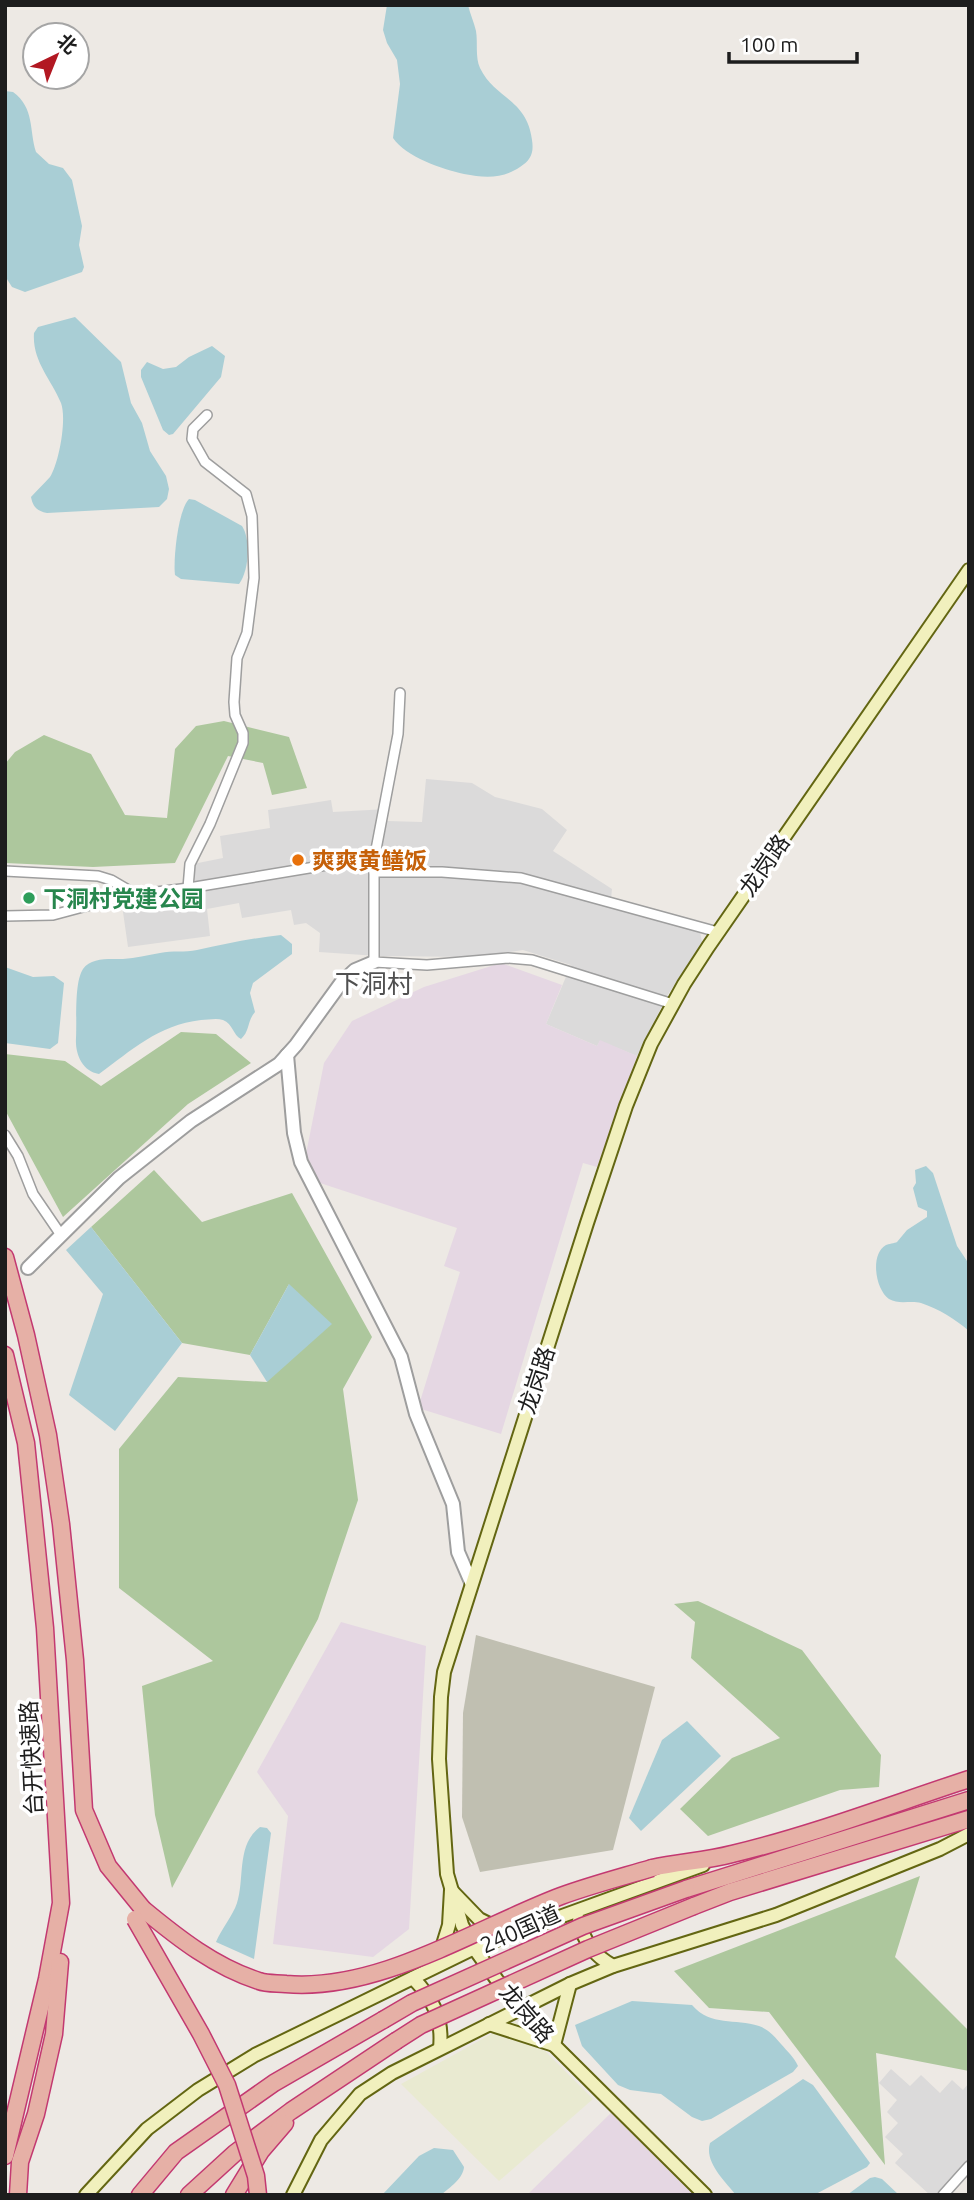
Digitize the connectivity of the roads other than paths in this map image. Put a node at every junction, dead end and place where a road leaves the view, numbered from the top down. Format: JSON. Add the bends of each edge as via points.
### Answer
{"nodes":[{"id":1,"x":206,"y":415,"type":"dead end"},
{"id":2,"x":969,"y":570,"type":"edge"},
{"id":3,"x":400,"y":693,"type":"dead end"},
{"id":4,"x":374,"y":860,"type":"junction"},
{"id":5,"x":5,"y":871,"type":"edge"},
{"id":6,"x":374,"y":872,"type":"junction"},
{"id":7,"x":188,"y":888,"type":"junction"},
{"id":8,"x":136,"y":895,"type":"junction"},
{"id":9,"x":5,"y":916,"type":"edge"},
{"id":10,"x":718,"y":932,"type":"junction"},
{"id":11,"x":374,"y":962,"type":"junction"},
{"id":12,"x":673,"y":1004,"type":"junction"},
{"id":13,"x":287,"y":1055,"type":"junction"},
{"id":14,"x":5,"y":1135,"type":"edge"},
{"id":15,"x":61,"y":1235,"type":"junction"},
{"id":16,"x":5,"y":1257,"type":"edge"},
{"id":17,"x":28,"y":1268,"type":"dead end"},
{"id":18,"x":5,"y":1355,"type":"edge"},
{"id":19,"x":471,"y":1582,"type":"junction"},
{"id":20,"x":969,"y":1779,"type":"edge"},
{"id":21,"x":969,"y":1800,"type":"edge"},
{"id":22,"x":969,"y":1819,"type":"edge"},
{"id":23,"x":969,"y":1835,"type":"edge"},
{"id":24,"x":729,"y":1855,"type":"junction"},
{"id":25,"x":451,"y":1890,"type":"junction"},
{"id":26,"x":61,"y":1903,"type":"junction"},
{"id":27,"x":580,"y":1910,"type":"junction"},
{"id":28,"x":139,"y":1914,"type":"junction"},
{"id":29,"x":513,"y":1933,"type":"junction"},
{"id":30,"x":474,"y":1948,"type":"junction"},
{"id":31,"x":613,"y":1966,"type":"junction"},
{"id":32,"x":435,"y":1967,"type":"junction"},
{"id":33,"x":413,"y":1978,"type":"junction"},
{"id":34,"x":570,"y":1984,"type":"junction"},
{"id":35,"x":521,"y":2008,"type":"junction"},
{"id":36,"x":489,"y":2024,"type":"junction"},
{"id":37,"x":554,"y":2045,"type":"junction"},
{"id":38,"x":440,"y":2048,"type":"junction"},
{"id":39,"x":302,"y":2103,"type":"junction"},
{"id":40,"x":5,"y":2156,"type":"edge"},
{"id":41,"x":969,"y":2166,"type":"edge"},
{"id":42,"x":295,"y":2191,"type":"edge"},
{"id":43,"x":18,"y":2195,"type":"edge"},
{"id":44,"x":86,"y":2195,"type":"edge"},
{"id":45,"x":140,"y":2195,"type":"edge"},
{"id":46,"x":189,"y":2195,"type":"edge"},
{"id":47,"x":233,"y":2195,"type":"edge"},
{"id":48,"x":258,"y":2195,"type":"edge"},
{"id":49,"x":705,"y":2195,"type":"edge"},
{"id":50,"x":943,"y":2195,"type":"edge"}],
"edges":[{"from":1,"to":7,"type":"street","via":[[193,429],[192,439],[205,462],[239,486],[249,500],[254,578],[247,633],[237,658],[234,710],[243,743],[190,863]]},
{"from":2,"to":10,"type":"main road","name":"龙岗路"},
{"from":3,"to":4,"type":"street","via":[[398,734]]},
{"from":4,"to":6,"type":"street"},
{"from":4,"to":7,"type":"street"},
{"from":5,"to":8,"type":"street","via":[[98,876]]},
{"from":6,"to":10,"type":"street","via":[[521,878]]},
{"from":6,"to":11,"type":"street"},
{"from":7,"to":8,"type":"street"},
{"from":8,"to":9,"type":"street","via":[[54,915]]},
{"from":10,"to":12,"type":"main road","name":"龙岗路"},
{"from":11,"to":12,"type":"street","via":[[427,965],[533,960]]},
{"from":11,"to":13,"type":"street","via":[[341,983]]},
{"from":12,"to":19,"type":"main road","name":"龙岗路","via":[[626,1105]]},
{"from":13,"to":15,"type":"street","via":[[119,1178]]},
{"from":13,"to":19,"type":"street","via":[[301,1162],[401,1357],[416,1415],[453,1504],[458,1552]]},
{"from":14,"to":15,"type":"street","via":[[33,1194]]},
{"from":15,"to":17,"type":"street"},
{"from":16,"to":28,"type":"highway","via":[[48,1435],[72,1626],[84,1810],[108,1866]]},
{"from":18,"to":26,"type":"highway","name":"台开快速路","via":[[26,1443],[46,1628]]},
{"from":19,"to":25,"type":"main road","name":"龙岗路","via":[[440,1697],[441,1802]]},
{"from":20,"to":24,"type":"highway"},
{"from":21,"to":45,"type":"highway","name":"240国道","bridge":true,"via":[[583,1926],[412,2003],[274,2083],[176,2152]]},
{"from":22,"to":39,"type":"highway","name":"240国道","bridge":true,"via":[[730,1892],[589,1949],[421,2025]]},
{"from":23,"to":31,"type":"main road","via":[[776,1915]]},
{"from":24,"to":27,"type":"main road"},
{"from":24,"to":28,"type":"highway","bridge":true,"via":[[652,1868],[562,1896],[386,1971],[343,1981],[261,1982],[185,1944]]},
{"from":25,"to":29,"type":"main road","via":[[479,1919]]},
{"from":25,"to":30,"type":"main road","name":"龙岗路","via":[[461,1925]]},
{"from":25,"to":32,"type":"main road","via":[[446,1940]]},
{"from":26,"to":40,"type":"highway","name":"台开快速路"},
{"from":26,"to":43,"type":"highway","via":[[54,2034],[20,2162]]},
{"from":27,"to":29,"type":"main road"},
{"from":27,"to":31,"type":"main road","via":[[582,1936],[596,1956]]},
{"from":28,"to":48,"type":"highway","bridge":true,"via":[[227,2085]]},
{"from":29,"to":30,"type":"main road"},
{"from":30,"to":32,"type":"main road"},
{"from":30,"to":35,"type":"main road","name":"龙岗路"},
{"from":31,"to":34,"type":"main road"},
{"from":32,"to":33,"type":"main road"},
{"from":33,"to":38,"type":"main road","via":[[435,2006],[442,2030]]},
{"from":33,"to":44,"type":"main road","via":[[255,2055],[198,2090],[148,2129]]},
{"from":34,"to":35,"type":"main road"},
{"from":34,"to":37,"type":"main road"},
{"from":35,"to":36,"type":"main road"},
{"from":35,"to":37,"type":"main road","name":"龙岗路"},
{"from":36,"to":37,"type":"main road"},
{"from":36,"to":38,"type":"main road"},
{"from":37,"to":49,"type":"main road","name":"龙岗路"},
{"from":38,"to":42,"type":"main road","via":[[360,2094],[321,2140]]},
{"from":39,"to":46,"type":"highway","name":"240国道","via":[[235,2153]]},
{"from":39,"to":47,"type":"highway","via":[[261,2151]]},
{"from":41,"to":50,"type":"street"}]}
